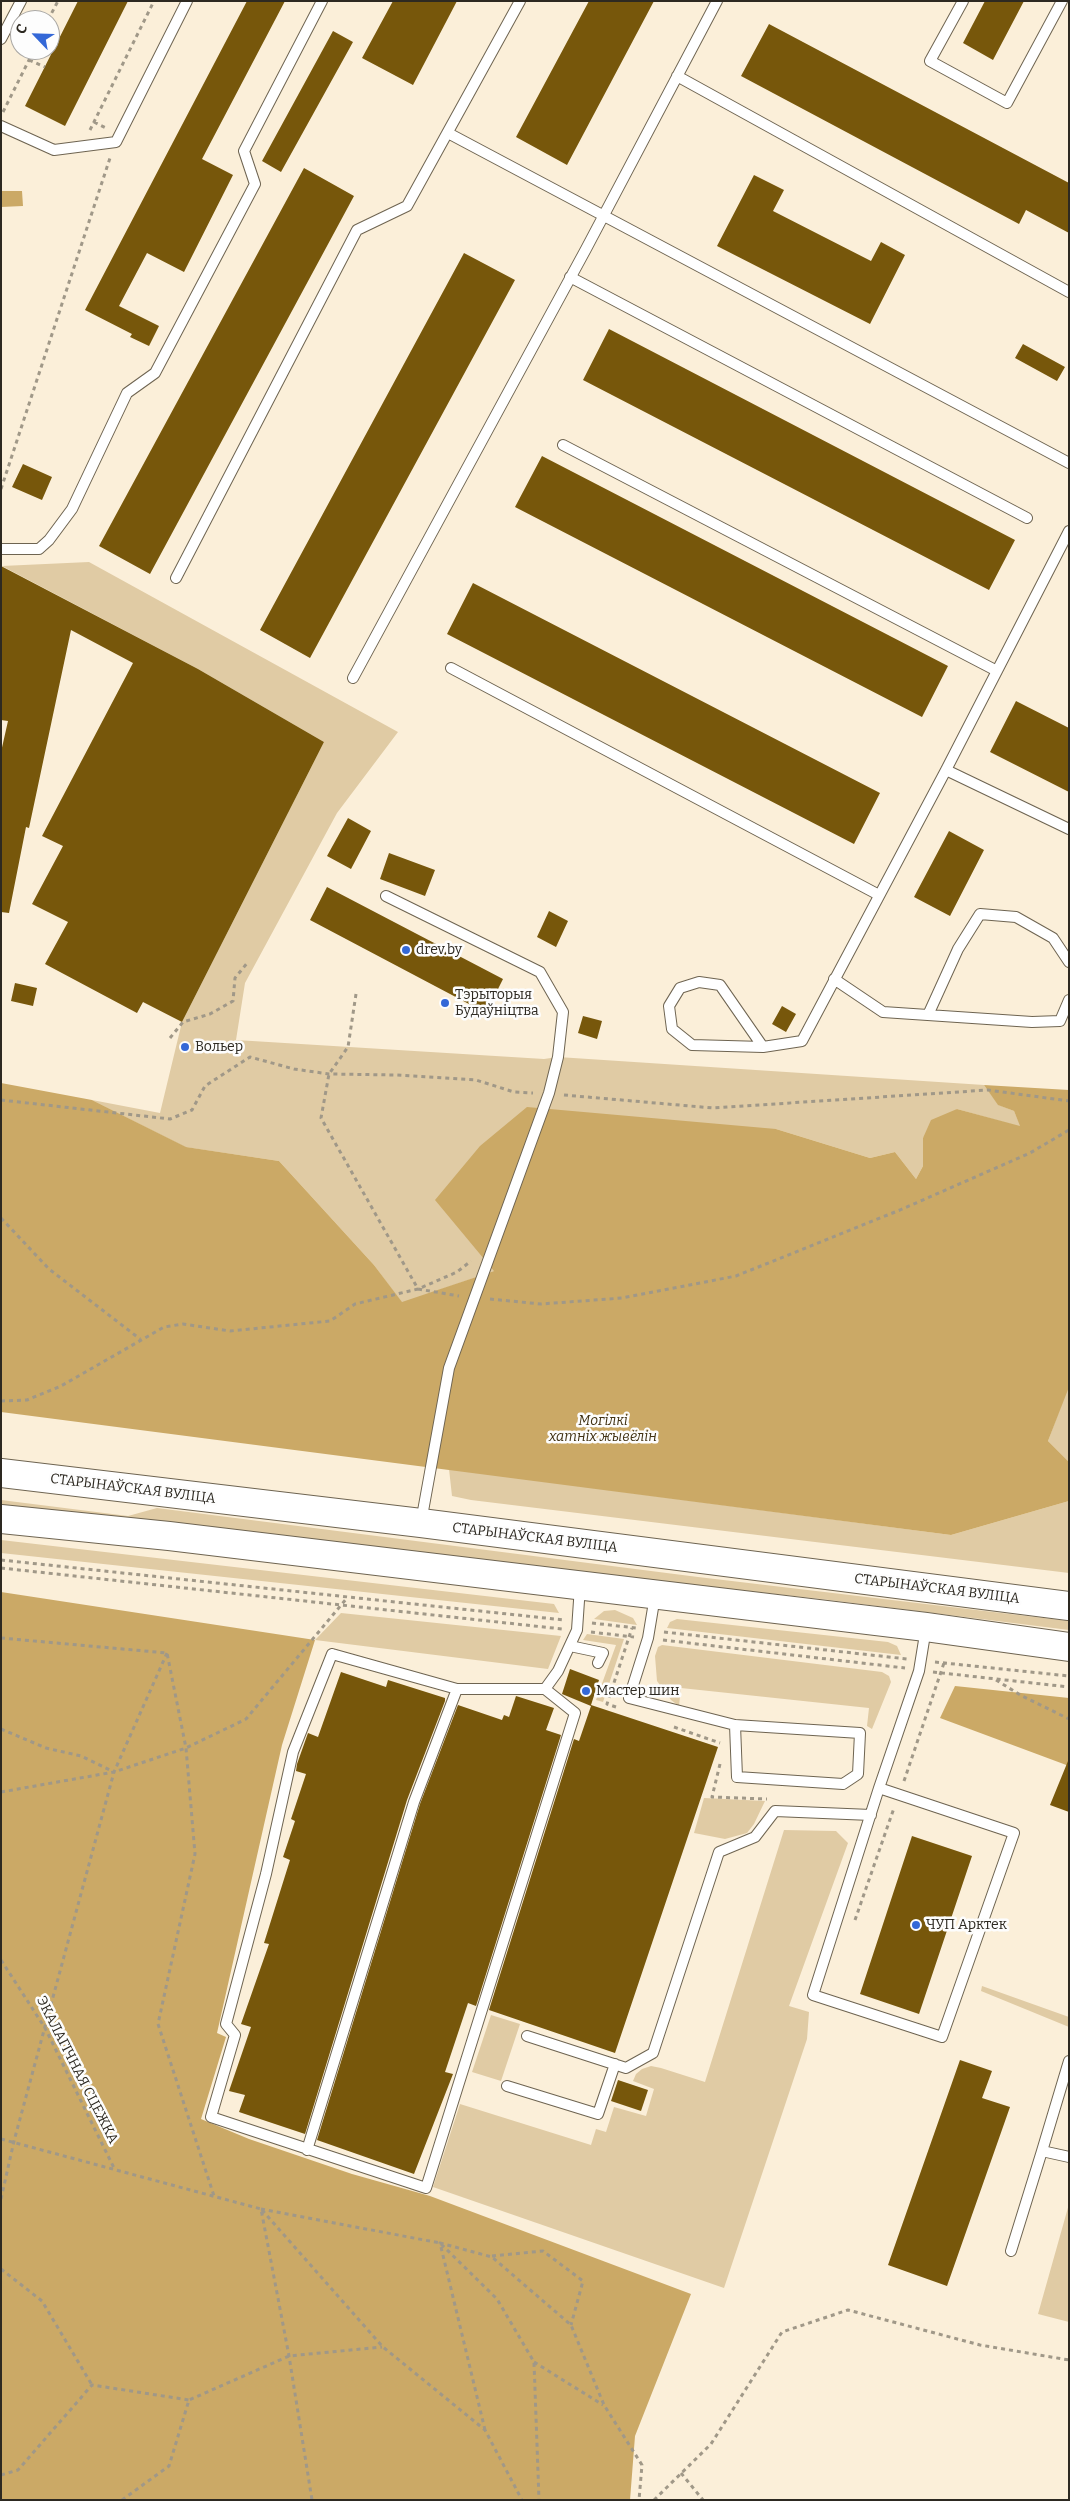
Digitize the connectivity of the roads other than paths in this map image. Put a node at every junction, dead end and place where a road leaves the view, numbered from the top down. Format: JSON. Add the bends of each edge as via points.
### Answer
{"nodes":[{"id":1,"x":20,"y":1,"type":"edge"},
{"id":2,"x":188,"y":1,"type":"edge"},
{"id":3,"x":322,"y":1,"type":"edge"},
{"id":4,"x":520,"y":1,"type":"edge"},
{"id":5,"x":717,"y":1,"type":"edge"},
{"id":6,"x":963,"y":1,"type":"edge"},
{"id":7,"x":1062,"y":1,"type":"edge"},
{"id":8,"x":1,"y":38,"type":"edge"},
{"id":9,"x":677,"y":76,"type":"junction"},
{"id":10,"x":1,"y":126,"type":"edge"},
{"id":11,"x":448,"y":133,"type":"junction"},
{"id":12,"x":604,"y":216,"type":"junction"},
{"id":13,"x":570,"y":278,"type":"junction"},
{"id":14,"x":1069,"y":292,"type":"edge"},
{"id":15,"x":563,"y":445,"type":"dead end"},
{"id":16,"x":1069,"y":463,"type":"edge"},
{"id":17,"x":1027,"y":518,"type":"dead end"},
{"id":18,"x":1069,"y":532,"type":"edge"},
{"id":19,"x":1,"y":549,"type":"edge"},
{"id":20,"x":176,"y":578,"type":"dead end"},
{"id":21,"x":451,"y":668,"type":"dead end"},
{"id":22,"x":997,"y":671,"type":"junction"},
{"id":23,"x":353,"y":678,"type":"dead end"},
{"id":24,"x":946,"y":770,"type":"junction"},
{"id":25,"x":1069,"y":829,"type":"edge"},
{"id":26,"x":879,"y":895,"type":"junction"},
{"id":27,"x":386,"y":896,"type":"dead end"},
{"id":28,"x":1069,"y":962,"type":"edge"},
{"id":29,"x":834,"y":979,"type":"junction"},
{"id":30,"x":1069,"y":1000,"type":"edge"},
{"id":31,"x":928,"y":1015,"type":"junction"},
{"id":32,"x":763,"y":1047,"type":"junction"},
{"id":33,"x":1,"y":1473,"type":"edge"},
{"id":34,"x":1,"y":1519,"type":"edge"},
{"id":35,"x":421,"y":1523,"type":"junction"},
{"id":36,"x":580,"y":1586,"type":"junction"},
{"id":37,"x":656,"y":1595,"type":"junction"},
{"id":38,"x":1069,"y":1606,"type":"edge"},
{"id":39,"x":926,"y":1627,"type":"junction"},
{"id":40,"x":570,"y":1646,"type":"junction"},
{"id":41,"x":1069,"y":1647,"type":"edge"},
{"id":42,"x":598,"y":1663,"type":"dead end"},
{"id":43,"x":457,"y":1688,"type":"junction"},
{"id":44,"x":545,"y":1689,"type":"junction"},
{"id":45,"x":734,"y":1725,"type":"junction"},
{"id":46,"x":880,"y":1788,"type":"junction"},
{"id":47,"x":871,"y":1815,"type":"junction"},
{"id":48,"x":527,"y":2036,"type":"dead end"},
{"id":49,"x":1069,"y":2061,"type":"edge"},
{"id":50,"x":615,"y":2064,"type":"junction"},
{"id":51,"x":507,"y":2086,"type":"dead end"},
{"id":52,"x":307,"y":2150,"type":"junction"},
{"id":53,"x":1042,"y":2151,"type":"junction"},
{"id":54,"x":1069,"y":2157,"type":"edge"},
{"id":55,"x":1011,"y":2251,"type":"dead end"}],
"edges":[{"from":1,"to":8,"type":"lane"},
{"from":2,"to":10,"type":"lane","via":[[116,142],[54,150]]},
{"from":3,"to":19,"type":"lane","via":[[244,151],[255,184],[155,373],[127,393],[72,509],[49,540],[39,549]]},
{"from":4,"to":11,"type":"lane"},
{"from":5,"to":9,"type":"lane"},
{"from":6,"to":7,"type":"lane","via":[[930,61],[1007,103]]},
{"from":9,"to":12,"type":"lane"},
{"from":9,"to":14,"type":"lane"},
{"from":11,"to":12,"type":"lane"},
{"from":11,"to":20,"type":"lane","via":[[407,206],[357,230]]},
{"from":12,"to":13,"type":"lane"},
{"from":12,"to":16,"type":"lane"},
{"from":13,"to":17,"type":"lane"},
{"from":13,"to":23,"type":"lane"},
{"from":15,"to":22,"type":"lane"},
{"from":18,"to":22,"type":"lane"},
{"from":21,"to":26,"type":"lane"},
{"from":22,"to":24,"type":"lane"},
{"from":24,"to":25,"type":"lane"},
{"from":24,"to":26,"type":"lane"},
{"from":26,"to":29,"type":"lane"},
{"from":27,"to":35,"type":"lane","via":[[540,972],[563,1012],[558,1057],[549,1093],[449,1368]]},
{"from":28,"to":31,"type":"lane","via":[[1053,938],[1016,917],[980,914],[958,949]]},
{"from":29,"to":31,"type":"lane","via":[[883,1012]]},
{"from":29,"to":32,"type":"lane","via":[[802,1040]]},
{"from":30,"to":31,"type":"lane","via":[[1060,1021]]},
{"from":32,"to":32,"type":"lane","via":[[720,985],[699,982],[680,988],[669,1006],[672,1030],[692,1045]]},
{"from":33,"to":35,"type":"main road","name":"СТАРЫНАЎСКАЯ ВУЛІЦА"},
{"from":34,"to":36,"type":"main road"},
{"from":35,"to":38,"type":"main road","name":"СТАРЫНАЎСКАЯ ВУЛІЦА"},
{"from":36,"to":37,"type":"main road"},
{"from":36,"to":40,"type":"lane","via":[[578,1626]]},
{"from":37,"to":39,"type":"main road"},
{"from":37,"to":45,"type":"lane","via":[[630,1698]]},
{"from":39,"to":41,"type":"main road"},
{"from":39,"to":46,"type":"lane","via":[[919,1666]]},
{"from":40,"to":42,"type":"lane","via":[[603,1652]]},
{"from":40,"to":44,"type":"lane"},
{"from":43,"to":44,"type":"lane"},
{"from":43,"to":52,"type":"lane","via":[[414,1802]]},
{"from":43,"to":52,"type":"lane","via":[[332,1654],[293,1752],[266,1874],[226,2024],[235,2035],[211,2117]]},
{"from":44,"to":52,"type":"lane","via":[[575,1713],[426,2188]]},
{"from":45,"to":45,"type":"lane","via":[[860,1733],[858,1774],[843,1784],[737,1776]]},
{"from":46,"to":47,"type":"lane"},
{"from":46,"to":47,"type":"lane","via":[[1014,1832],[942,2037],[813,1995]]},
{"from":47,"to":50,"type":"lane","via":[[775,1811],[755,1837],[720,1852],[653,2053],[626,2068]]},
{"from":48,"to":50,"type":"lane"},
{"from":49,"to":53,"type":"lane"},
{"from":50,"to":51,"type":"lane","via":[[598,2114]]},
{"from":53,"to":54,"type":"lane"},
{"from":53,"to":55,"type":"lane"}]}
